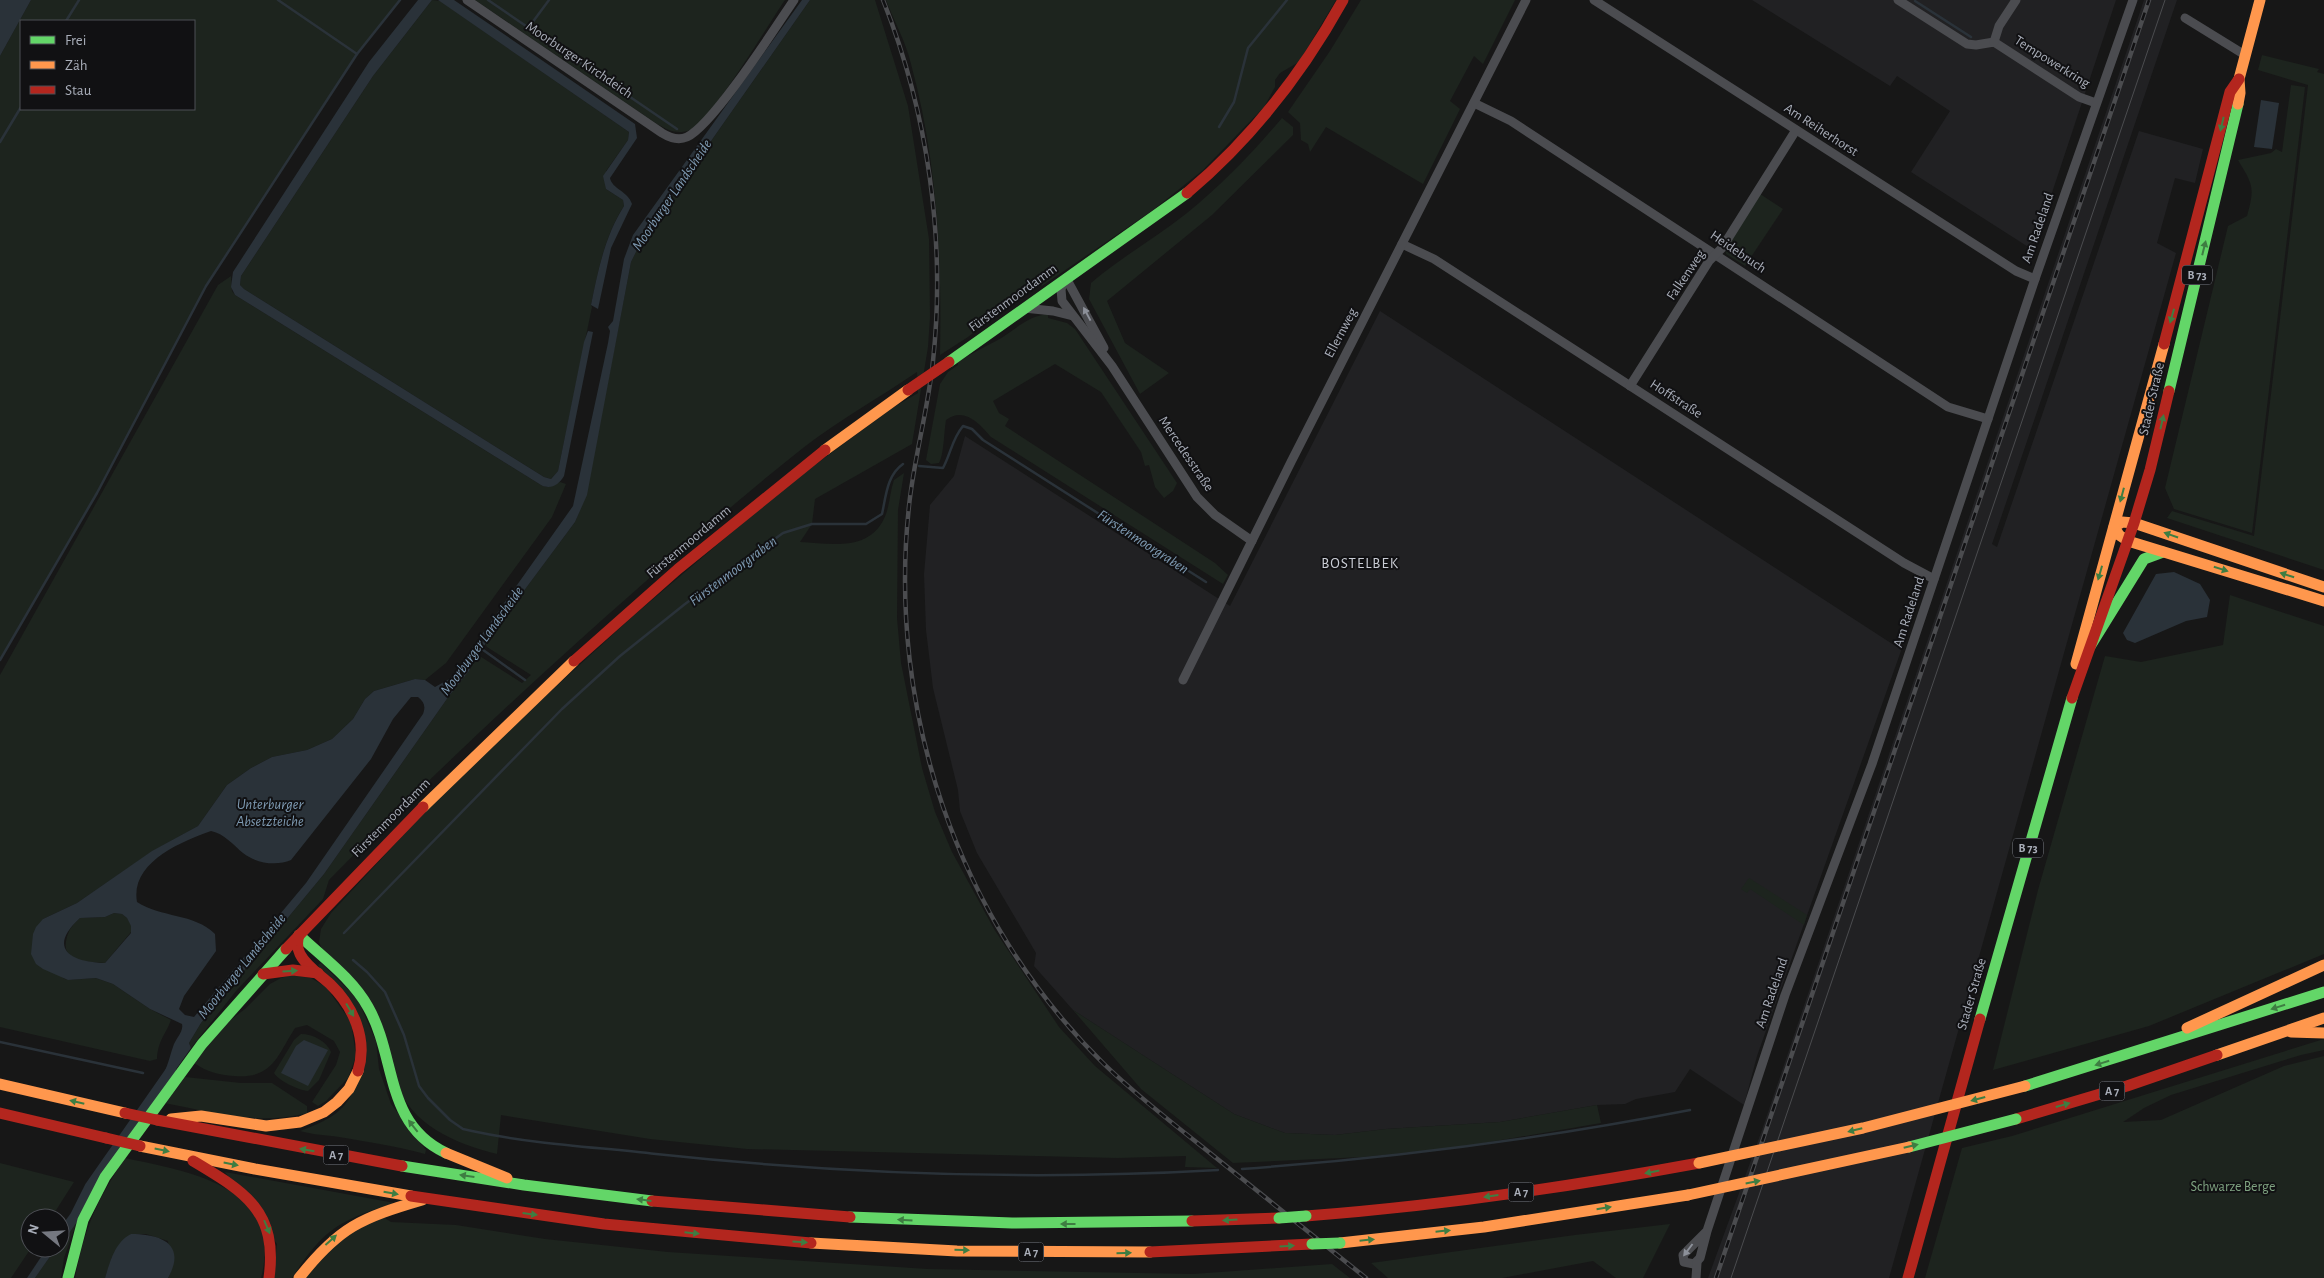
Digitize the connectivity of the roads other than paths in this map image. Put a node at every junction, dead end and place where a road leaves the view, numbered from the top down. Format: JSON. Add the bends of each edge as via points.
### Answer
{"nodes":[{"id":1,"x":467,"y":0,"type":"edge"},
{"id":2,"x":794,"y":0,"type":"edge"},
{"id":3,"x":1343,"y":0,"type":"edge"},
{"id":4,"x":1526,"y":0,"type":"edge"},
{"id":5,"x":1594,"y":0,"type":"edge"},
{"id":6,"x":1898,"y":0,"type":"edge"},
{"id":7,"x":2016,"y":0,"type":"edge"},
{"id":8,"x":2133,"y":0,"type":"edge"},
{"id":9,"x":2260,"y":0,"type":"edge"},
{"id":10,"x":2185,"y":18,"type":"dead end"},
{"id":11,"x":1994,"y":42,"type":"junction"},
{"id":12,"x":2245,"y":55,"type":"junction"},
{"id":13,"x":2239,"y":79,"type":"junction"},
{"id":14,"x":1474,"y":103,"type":"junction"},
{"id":15,"x":2096,"y":103,"type":"junction"},
{"id":16,"x":1796,"y":130,"type":"junction"},
{"id":17,"x":1402,"y":244,"type":"junction"},
{"id":18,"x":1716,"y":254,"type":"junction"},
{"id":19,"x":1066,"y":278,"type":"junction"},
{"id":20,"x":2035,"y":279,"type":"junction"},
{"id":21,"x":1024,"y":308,"type":"junction"},
{"id":22,"x":1074,"y":316,"type":"junction"},
{"id":23,"x":1112,"y":366,"type":"junction"},
{"id":24,"x":1630,"y":386,"type":"junction"},
{"id":25,"x":1988,"y":419,"type":"junction"},
{"id":26,"x":2134,"y":523,"type":"junction"},
{"id":27,"x":2114,"y":526,"type":"junction"},
{"id":28,"x":2128,"y":540,"type":"junction"},
{"id":29,"x":1252,"y":541,"type":"junction"},
{"id":30,"x":2163,"y":552,"type":"junction"},
{"id":31,"x":1934,"y":579,"type":"junction"},
{"id":32,"x":2324,"y":587,"type":"edge"},
{"id":33,"x":2324,"y":602,"type":"edge"},
{"id":34,"x":2089,"y":648,"type":"junction"},
{"id":35,"x":1183,"y":680,"type":"dead end"},
{"id":36,"x":2064,"y":719,"type":"junction"},
{"id":37,"x":299,"y":935,"type":"junction"},
{"id":38,"x":2324,"y":965,"type":"edge"},
{"id":39,"x":318,"y":973,"type":"junction"},
{"id":40,"x":263,"y":974,"type":"junction"},
{"id":41,"x":2324,"y":992,"type":"edge"},
{"id":42,"x":2324,"y":1018,"type":"edge"},
{"id":43,"x":2285,"y":1031,"type":"junction"},
{"id":44,"x":2324,"y":1033,"type":"edge"},
{"id":45,"x":2136,"y":1052,"type":"junction"},
{"id":46,"x":0,"y":1084,"type":"edge"},
{"id":47,"x":0,"y":1113,"type":"edge"},
{"id":48,"x":157,"y":1120,"type":"junction"},
{"id":49,"x":183,"y":1155,"type":"junction"},
{"id":50,"x":515,"y":1183,"type":"junction"},
{"id":51,"x":426,"y":1199,"type":"junction"},
{"id":52,"x":1707,"y":1231,"type":"junction"},
{"id":53,"x":1697,"y":1263,"type":"junction"},
{"id":54,"x":68,"y":1278,"type":"edge"},
{"id":55,"x":269,"y":1278,"type":"edge"},
{"id":56,"x":299,"y":1278,"type":"edge"},
{"id":57,"x":1696,"y":1278,"type":"edge"},
{"id":58,"x":1908,"y":1278,"type":"edge"}],
"edges":[{"from":1,"to":2,"type":"street","name":"Moorburger Kirchdeich","via":[[662,133],[677,139],[693,134],[710,117]]},
{"from":3,"to":19,"type":"main road","name":"Fürstenmoordamm","via":[[1289,85],[1235,148],[1166,209]]},
{"from":4,"to":14,"type":"street","name":"Ellernweg"},
{"from":5,"to":16,"type":"street","name":"Am Reiherhorst"},
{"from":6,"to":11,"type":"street","name":"Tempowerkring","via":[[1967,44]]},
{"from":7,"to":11,"type":"street","name":"Tempowerkring","via":[[1999,26]]},
{"from":8,"to":15,"type":"street","name":"Am Radeland"},
{"from":9,"to":12,"type":"main road","name":"Stader Straße","number":"B 73"},
{"from":10,"to":12,"type":"street"},
{"from":11,"to":15,"type":"street","name":"Tempowerkring","via":[[2079,97]]},
{"from":12,"to":13,"type":"main road","name":"Stader Straße","number":"B 73"},
{"from":26,"to":13,"type":"main road","name":"Stader Straße","number":"B 73","one_way":true,"via":[[2157,444],[2227,154],[2240,93]]},
{"from":13,"to":27,"type":"main road","name":"Stader Straße","number":"B 73","one_way":true,"via":[[2230,92],[2213,166]]},
{"from":14,"to":17,"type":"street","name":"Ellernweg"},
{"from":14,"to":18,"type":"street","name":"Heidebruch","via":[[1511,121]]},
{"from":15,"to":20,"type":"street","name":"Am Radeland"},
{"from":16,"to":18,"type":"street","name":"Falkenweg"},
{"from":16,"to":20,"type":"street","name":"Am Reiherhorst","via":[[2016,271]]},
{"from":17,"to":24,"type":"street","name":"Hoffstraße","via":[[1434,259]]},
{"from":17,"to":29,"type":"street","name":"Ellernweg"},
{"from":18,"to":24,"type":"street","name":"Falkenweg"},
{"from":18,"to":25,"type":"street","name":"Heidebruch","via":[[1948,407]]},
{"from":19,"to":21,"type":"main road","name":"Fürstenmoordamm"},
{"from":19,"to":22,"type":"street","name":"Mercedesstraße","via":[[1061,298]]},
{"from":23,"to":19,"type":"street","name":"Mercedesstraße","one_way":true},
{"from":20,"to":25,"type":"street","name":"Am Radeland"},
{"from":21,"to":22,"type":"street"},
{"from":21,"to":37,"type":"main road","name":"Fürstenmoordamm","bridge":true,"via":[[846,434],[773,490],[655,590],[546,688],[385,844]]},
{"from":22,"to":23,"type":"street","name":"Mercedesstraße"},
{"from":23,"to":29,"type":"street","name":"Mercedesstraße","via":[[1197,498]]},
{"from":24,"to":31,"type":"street","name":"Hoffstraße"},
{"from":25,"to":31,"type":"street","name":"Am Radeland"},
{"from":26,"to":27,"type":"main road","via":[[2122,522]]},
{"from":26,"to":28,"type":"main road","name":"Stader Straße","number":"B 73"},
{"from":32,"to":26,"type":"main road","one_way":true},
{"from":27,"to":28,"type":"main road","via":[[2118,534]]},
{"from":27,"to":36,"type":"main road","name":"Stader Straße","number":"B 73","one_way":true,"via":[[2079,648]]},
{"from":28,"to":30,"type":"main road"},
{"from":28,"to":34,"type":"main road","name":"Stader Straße","number":"B 73"},
{"from":29,"to":35,"type":"street","name":"Ellernweg"},
{"from":30,"to":33,"type":"main road","one_way":true},
{"from":30,"to":34,"type":"main road","via":[[2144,559]]},
{"from":31,"to":52,"type":"street","name":"Am Radeland","via":[[1862,792],[1785,995]]},
{"from":34,"to":36,"type":"main road","name":"Stader Straße","number":"B 73"},
{"from":36,"to":58,"type":"main road","name":"Stader Straße","number":"B 73"},
{"from":37,"to":39,"type":"main road","via":[[297,946],[300,954]]},
{"from":37,"to":40,"type":"main road","name":"Fürstenmoordamm"},
{"from":50,"to":37,"type":"main road","one_way":true,"via":[[490,1168],[445,1152],[417,1132],[398,1103],[378,1029],[366,1003]]},
{"from":38,"to":45,"type":"main road"},
{"from":40,"to":39,"type":"main road","one_way":true,"via":[[293,970]]},
{"from":39,"to":48,"type":"main road","one_way":true,"via":[[348,1006],[357,1022],[361,1041],[357,1075],[340,1101],[321,1114],[281,1125],[242,1124],[198,1116]]},
{"from":40,"to":54,"type":"main road","name":"Fürstenmoordamm","via":[[196,1050],[109,1172],[83,1220]]},
{"from":41,"to":45,"type":"main road","number":"A 7","one_way":true},
{"from":42,"to":43,"type":"main road","number":"A 7"},
{"from":43,"to":44,"type":"main road"},
{"from":51,"to":43,"type":"main road","number":"A 7","one_way":true,"bridge":true,"via":[[645,1229],[905,1249],[1172,1252],[1340,1242],[1484,1227],[1793,1175],[2016,1119],[2127,1086]]},
{"from":45,"to":50,"type":"main road","number":"A 7","one_way":true,"bridge":true,"via":[[2025,1086],[1794,1144],[1700,1163],[1446,1202],[1306,1216],[1064,1224],[906,1220],[745,1210]]},
{"from":48,"to":46,"type":"main road","number":"A 7","one_way":true,"bridge":true},
{"from":47,"to":49,"type":"main road","number":"A 7","one_way":true,"bridge":true},
{"from":50,"to":48,"type":"main road","number":"A 7","one_way":true,"via":[[306,1150]]},
{"from":49,"to":51,"type":"main road","number":"A 7","one_way":true},
{"from":49,"to":55,"type":"main road","one_way":true,"via":[[231,1184],[264,1218],[273,1250]]},
{"from":56,"to":51,"type":"main road","one_way":true,"via":[[328,1242],[345,1228],[381,1212]]},
{"from":52,"to":53,"type":"street","name":"Am Radeland"},
{"from":52,"to":53,"type":"street","name":"Am Radeland","one_way":true,"via":[[1682,1255],[1687,1264]]},
{"from":53,"to":57,"type":"street"}]}
